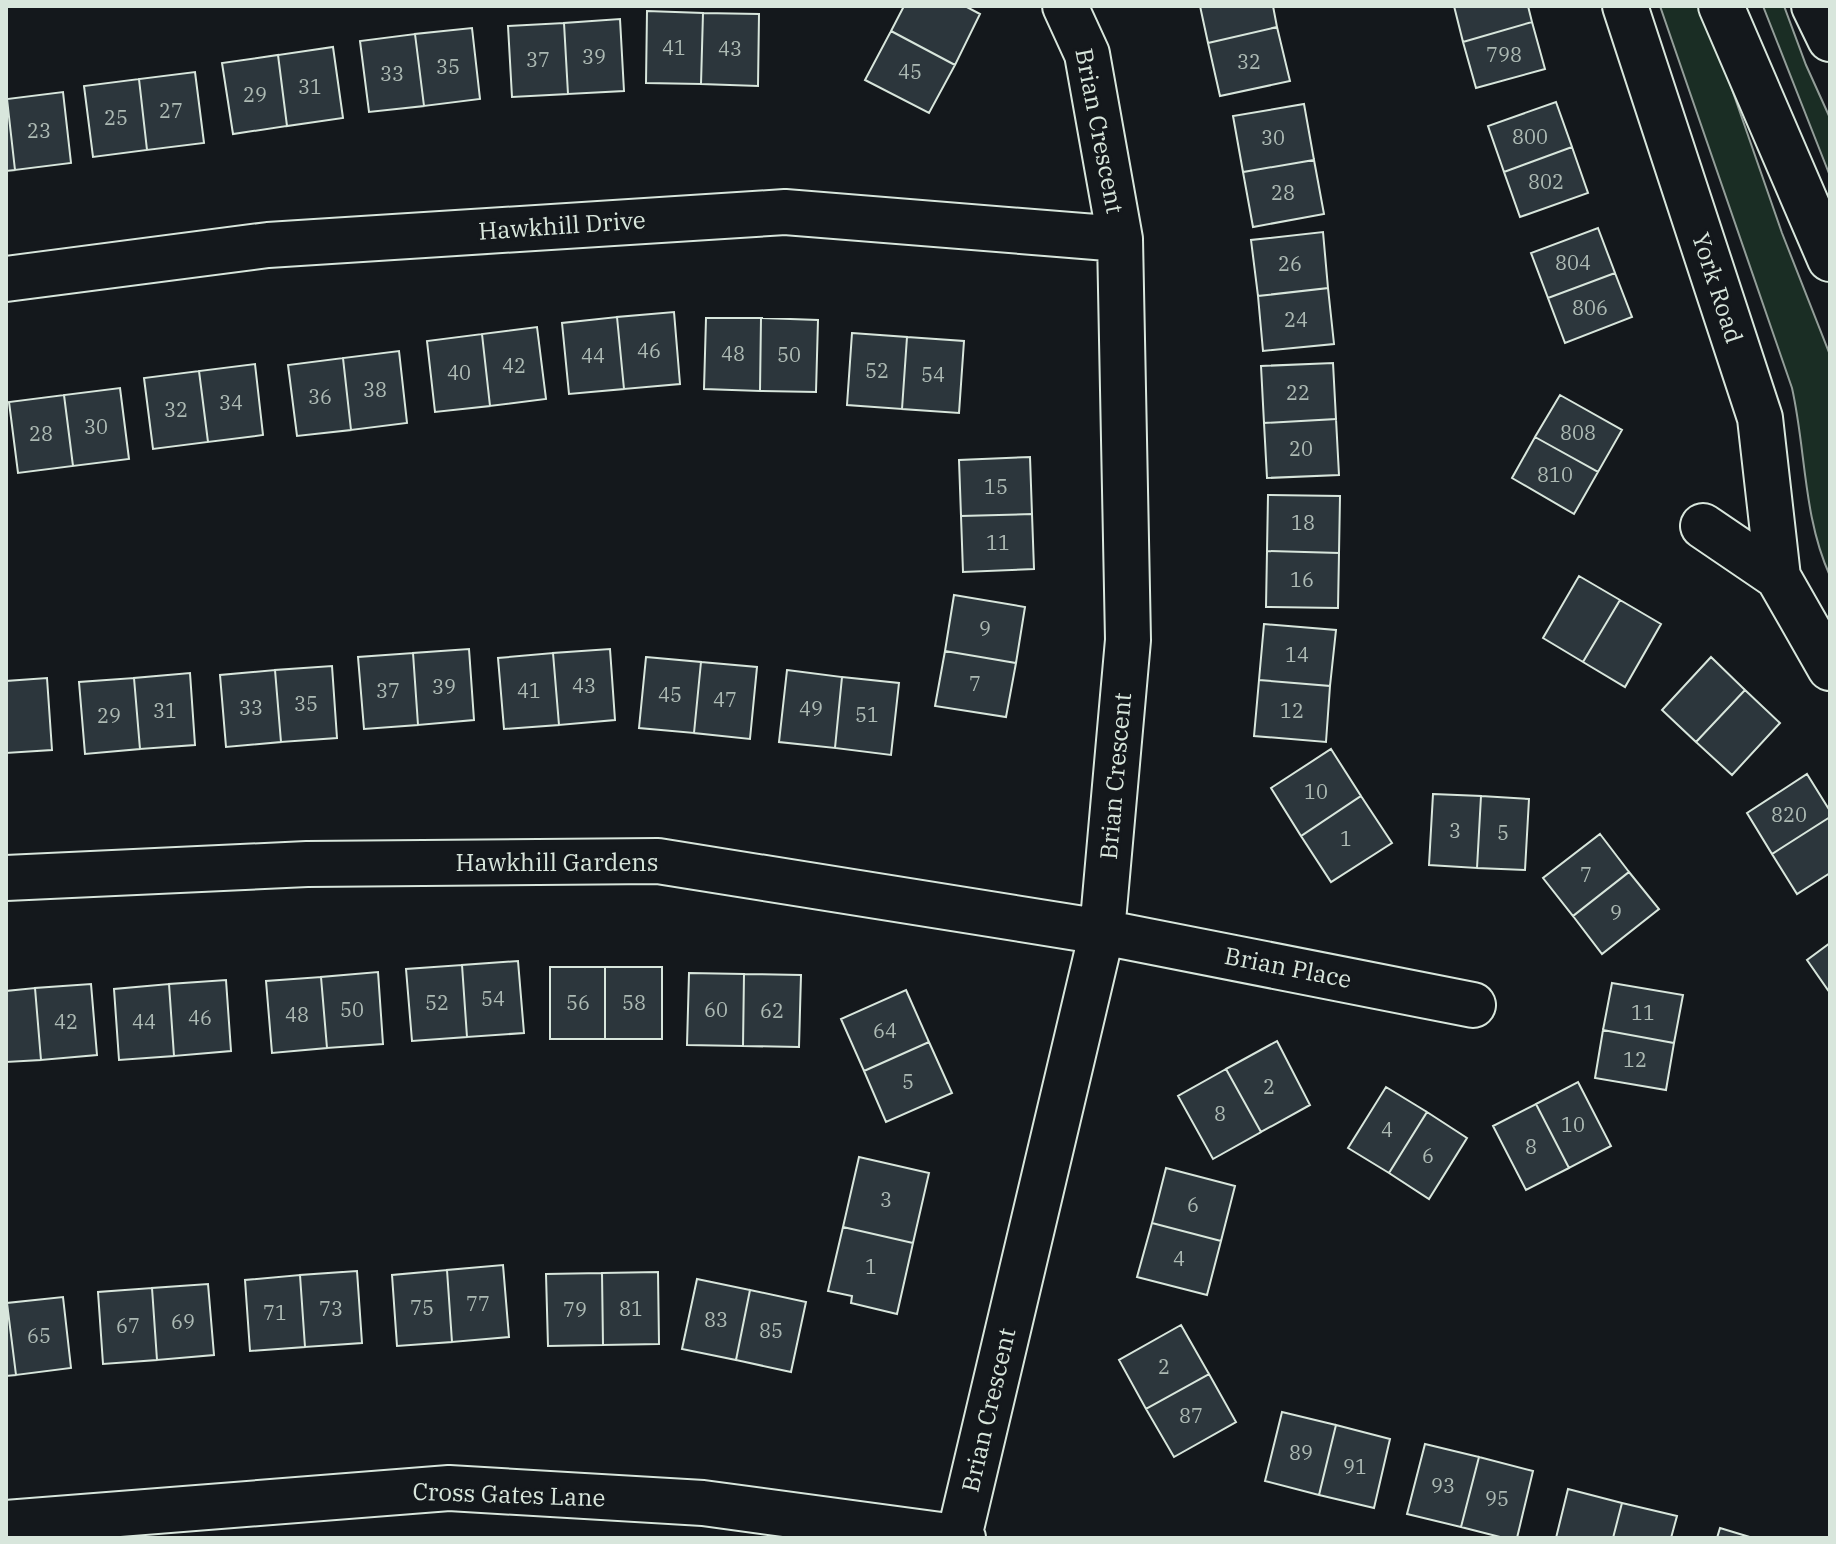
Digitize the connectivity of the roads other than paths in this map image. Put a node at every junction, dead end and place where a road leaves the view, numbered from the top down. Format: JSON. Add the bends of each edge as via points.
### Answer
{"nodes":[{"id":1,"x":1065,"y":6,"type":"edge"},
{"id":2,"x":1625,"y":6,"type":"edge"},
{"id":3,"x":1721,"y":6,"type":"edge"},
{"id":4,"x":1814,"y":6,"type":"edge"},
{"id":5,"x":1830,"y":39,"type":"edge"},
{"id":6,"x":1120,"y":239,"type":"junction"},
{"id":7,"x":1830,"y":259,"type":"edge"},
{"id":8,"x":6,"y":279,"type":"edge"},
{"id":9,"x":1703,"y":526,"type":"dead end"},
{"id":10,"x":1778,"y":577,"type":"junction"},
{"id":11,"x":1830,"y":668,"type":"edge"},
{"id":12,"x":6,"y":878,"type":"edge"},
{"id":13,"x":1102,"y":932,"type":"junction"},
{"id":14,"x":1473,"y":1005,"type":"dead end"},
{"id":15,"x":6,"y":1523,"type":"edge"},
{"id":16,"x":961,"y":1537,"type":"edge"}],
"edges":[{"from":1,"to":6,"type":"main road","name":"Brian Crescent","via":[[1087,54]]},
{"from":2,"to":10,"type":"main road","name":"York Road","via":[[1760,418]]},
{"from":3,"to":7,"type":"main road"},
{"from":4,"to":5,"type":"main road"},
{"from":6,"to":8,"type":"main road","name":"Hawkhill Drive","via":[[785,212],[268,245]]},
{"from":6,"to":13,"type":"main road","name":"Brian Crescent","via":[[1128,640]]},
{"from":9,"to":10,"type":"main road","name":"York Road"},
{"from":10,"to":11,"type":"main road","name":"York Road"},
{"from":12,"to":13,"type":"main road","name":"Hawkhill Gardens","via":[[307,864],[658,861]]},
{"from":13,"to":14,"type":"main road","name":"Brian Place"},
{"from":13,"to":16,"type":"main road","name":"Brian Crescent"},
{"from":15,"to":16,"type":"main road","name":"Cross Gates Lane","via":[[449,1488],[703,1503]]}]}
